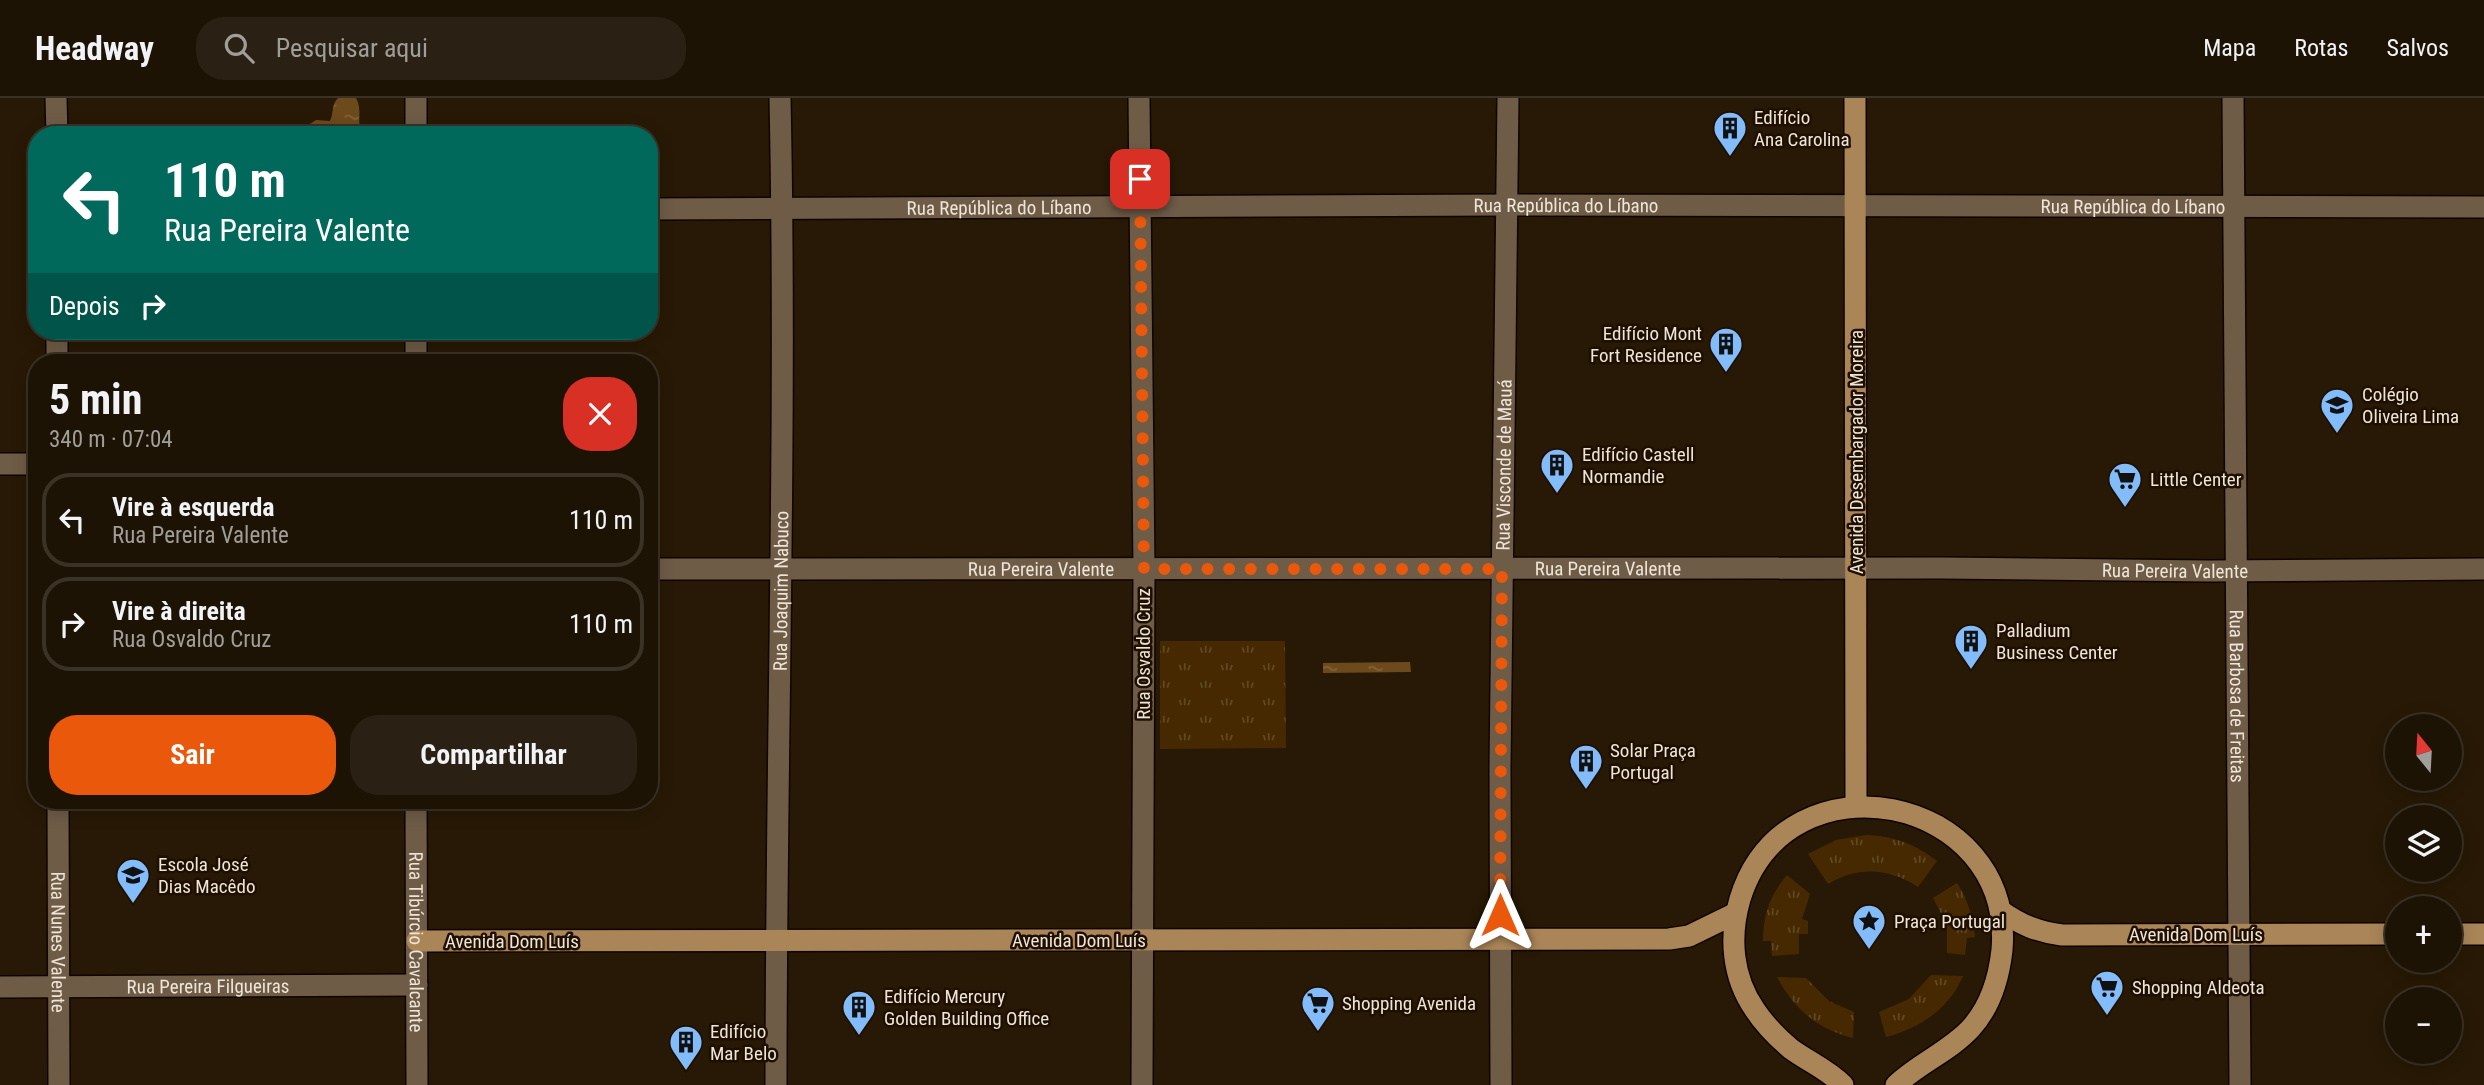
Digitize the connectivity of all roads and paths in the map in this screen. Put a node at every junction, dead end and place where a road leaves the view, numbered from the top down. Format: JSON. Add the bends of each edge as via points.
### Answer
{"nodes":[{"id":1,"x":57,"y":98,"type":"edge"},
{"id":2,"x":416,"y":98,"type":"edge"},
{"id":3,"x":780,"y":98,"type":"edge"},
{"id":4,"x":1139,"y":98,"type":"edge"},
{"id":5,"x":1508,"y":98,"type":"edge"},
{"id":6,"x":1855,"y":98,"type":"edge"},
{"id":7,"x":2233,"y":98,"type":"edge"},
{"id":8,"x":57,"y":126,"type":"edge"},
{"id":9,"x":416,"y":126,"type":"edge"},
{"id":10,"x":1507,"y":205,"type":"junction"},
{"id":11,"x":1856,"y":205,"type":"junction"},
{"id":12,"x":1140,"y":207,"type":"junction"},
{"id":13,"x":2234,"y":207,"type":"junction"},
{"id":14,"x":2484,"y":207,"type":"edge"},
{"id":15,"x":782,"y":208,"type":"junction"},
{"id":16,"x":658,"y":209,"type":"edge"},
{"id":17,"x":0,"y":464,"type":"edge"},
{"id":18,"x":28,"y":464,"type":"edge"},
{"id":19,"x":781,"y":568,"type":"junction"},
{"id":20,"x":658,"y":569,"type":"edge"},
{"id":21,"x":1144,"y":569,"type":"junction"},
{"id":22,"x":1502,"y":569,"type":"junction"},
{"id":23,"x":1856,"y":569,"type":"junction"},
{"id":24,"x":2484,"y":569,"type":"edge"},
{"id":25,"x":2238,"y":571,"type":"junction"},
{"id":26,"x":1856,"y":806,"type":"junction"},
{"id":27,"x":58,"y":809,"type":"edge"},
{"id":28,"x":416,"y":809,"type":"edge"},
{"id":29,"x":2001,"y":911,"type":"junction"},
{"id":30,"x":1736,"y":913,"type":"junction"},
{"id":31,"x":2241,"y":934,"type":"junction"},
{"id":32,"x":2385,"y":934,"type":"edge"},
{"id":33,"x":2462,"y":934,"type":"edge"},
{"id":34,"x":2484,"y":934,"type":"edge"},
{"id":35,"x":1500,"y":939,"type":"junction"},
{"id":36,"x":417,"y":940,"type":"junction"},
{"id":37,"x":1142,"y":940,"type":"junction"},
{"id":38,"x":776,"y":941,"type":"junction"},
{"id":39,"x":417,"y":985,"type":"junction"},
{"id":40,"x":0,"y":987,"type":"edge"},
{"id":41,"x":58,"y":987,"type":"junction"},
{"id":42,"x":59,"y":1085,"type":"edge"},
{"id":43,"x":417,"y":1085,"type":"edge"},
{"id":44,"x":776,"y":1085,"type":"edge"},
{"id":45,"x":1142,"y":1085,"type":"edge"},
{"id":46,"x":1501,"y":1085,"type":"edge"},
{"id":47,"x":1843,"y":1085,"type":"edge"},
{"id":48,"x":1896,"y":1085,"type":"edge"},
{"id":49,"x":2240,"y":1085,"type":"edge"}],
"edges":[{"from":1,"to":8,"type":"street"},
{"from":2,"to":9,"type":"street"},
{"from":3,"to":15,"type":"street","name":"Rua Joaquim Nabuco"},
{"from":4,"to":12,"type":"street","name":"Rua Osvaldo Cruz"},
{"from":5,"to":10,"type":"street","name":"Rua Visconde de Mauá"},
{"from":6,"to":11,"type":"main road","name":"Avenida Desembargador Moreira"},
{"from":7,"to":13,"type":"street","name":"Rua Barbosa de Freitas"},
{"from":10,"to":11,"type":"street","name":"Rua República do Líbano"},
{"from":10,"to":12,"type":"street","name":"Rua República do Líbano"},
{"from":10,"to":22,"type":"street","name":"Rua Visconde de Mauá"},
{"from":11,"to":13,"type":"street","name":"Rua República do Líbano"},
{"from":11,"to":23,"type":"main road","name":"Avenida Desembargador Moreira"},
{"from":12,"to":15,"type":"street","name":"Rua República do Líbano"},
{"from":12,"to":21,"type":"street","name":"Rua Osvaldo Cruz"},
{"from":13,"to":14,"type":"street","name":"Rua República do Líbano"},
{"from":13,"to":25,"type":"street","name":"Rua Barbosa de Freitas"},
{"from":15,"to":16,"type":"street","name":"Rua República do Líbano"},
{"from":15,"to":19,"type":"street","name":"Rua Joaquim Nabuco"},
{"from":17,"to":18,"type":"street"},
{"from":19,"to":20,"type":"street","name":"Rua Pereira Valente"},
{"from":19,"to":21,"type":"street","name":"Rua Pereira Valente"},
{"from":19,"to":38,"type":"street","name":"Rua Joaquim Nabuco"},
{"from":21,"to":22,"type":"street","name":"Rua Pereira Valente"},
{"from":21,"to":37,"type":"street","name":"Rua Osvaldo Cruz"},
{"from":22,"to":23,"type":"street","name":"Rua Pereira Valente"},
{"from":22,"to":35,"type":"street","name":"Rua Visconde de Mauá"},
{"from":23,"to":25,"type":"street","name":"Rua Pereira Valente"},
{"from":23,"to":26,"type":"main road","name":"Avenida Desembargador Moreira"},
{"from":24,"to":25,"type":"street","name":"Rua Pereira Valente"},
{"from":25,"to":31,"type":"street","name":"Rua Barbosa de Freitas"},
{"from":26,"to":29,"type":"main road","via":[[1891,808],[1946,830],[1989,878]]},
{"from":26,"to":30,"type":"main road","via":[[1815,816],[1779,839],[1744,887]]},
{"from":27,"to":41,"type":"street","name":"Rua Nunes Valente"},
{"from":28,"to":36,"type":"street","name":"Rua Tibúrcio Cavalcante"},
{"from":29,"to":31,"type":"main road","name":"Avenida Dom Luís","via":[[2040,932]]},
{"from":29,"to":48,"type":"main road","via":[[2000,966],[1988,1002],[1972,1027],[1948,1049]]},
{"from":30,"to":35,"type":"main road","name":"Avenida Dom Luís","via":[[1681,938]]},
{"from":30,"to":47,"type":"main road","via":[[1734,959],[1754,1009],[1792,1049]]},
{"from":31,"to":32,"type":"main road","name":"Avenida Dom Luís"},
{"from":31,"to":49,"type":"street","name":"Rua Barbosa de Freitas"},
{"from":33,"to":34,"type":"main road"},
{"from":35,"to":37,"type":"main road","name":"Avenida Dom Luís"},
{"from":35,"to":46,"type":"street","name":"Rua Visconde de Mauá"},
{"from":36,"to":38,"type":"main road","name":"Avenida Dom Luís"},
{"from":36,"to":39,"type":"street","name":"Rua Tibúrcio Cavalcante"},
{"from":37,"to":38,"type":"main road","name":"Avenida Dom Luís"},
{"from":37,"to":45,"type":"street","name":"Rua Osvaldo Cruz"},
{"from":38,"to":44,"type":"street","name":"Rua Joaquim Nabuco"},
{"from":39,"to":41,"type":"street","name":"Rua Pereira Filgueiras"},
{"from":39,"to":43,"type":"street","name":"Rua Tibúrcio Cavalcante"},
{"from":40,"to":41,"type":"street","name":"Rua Pereira Filgueiras"},
{"from":41,"to":42,"type":"street","name":"Rua Nunes Valente"}]}
